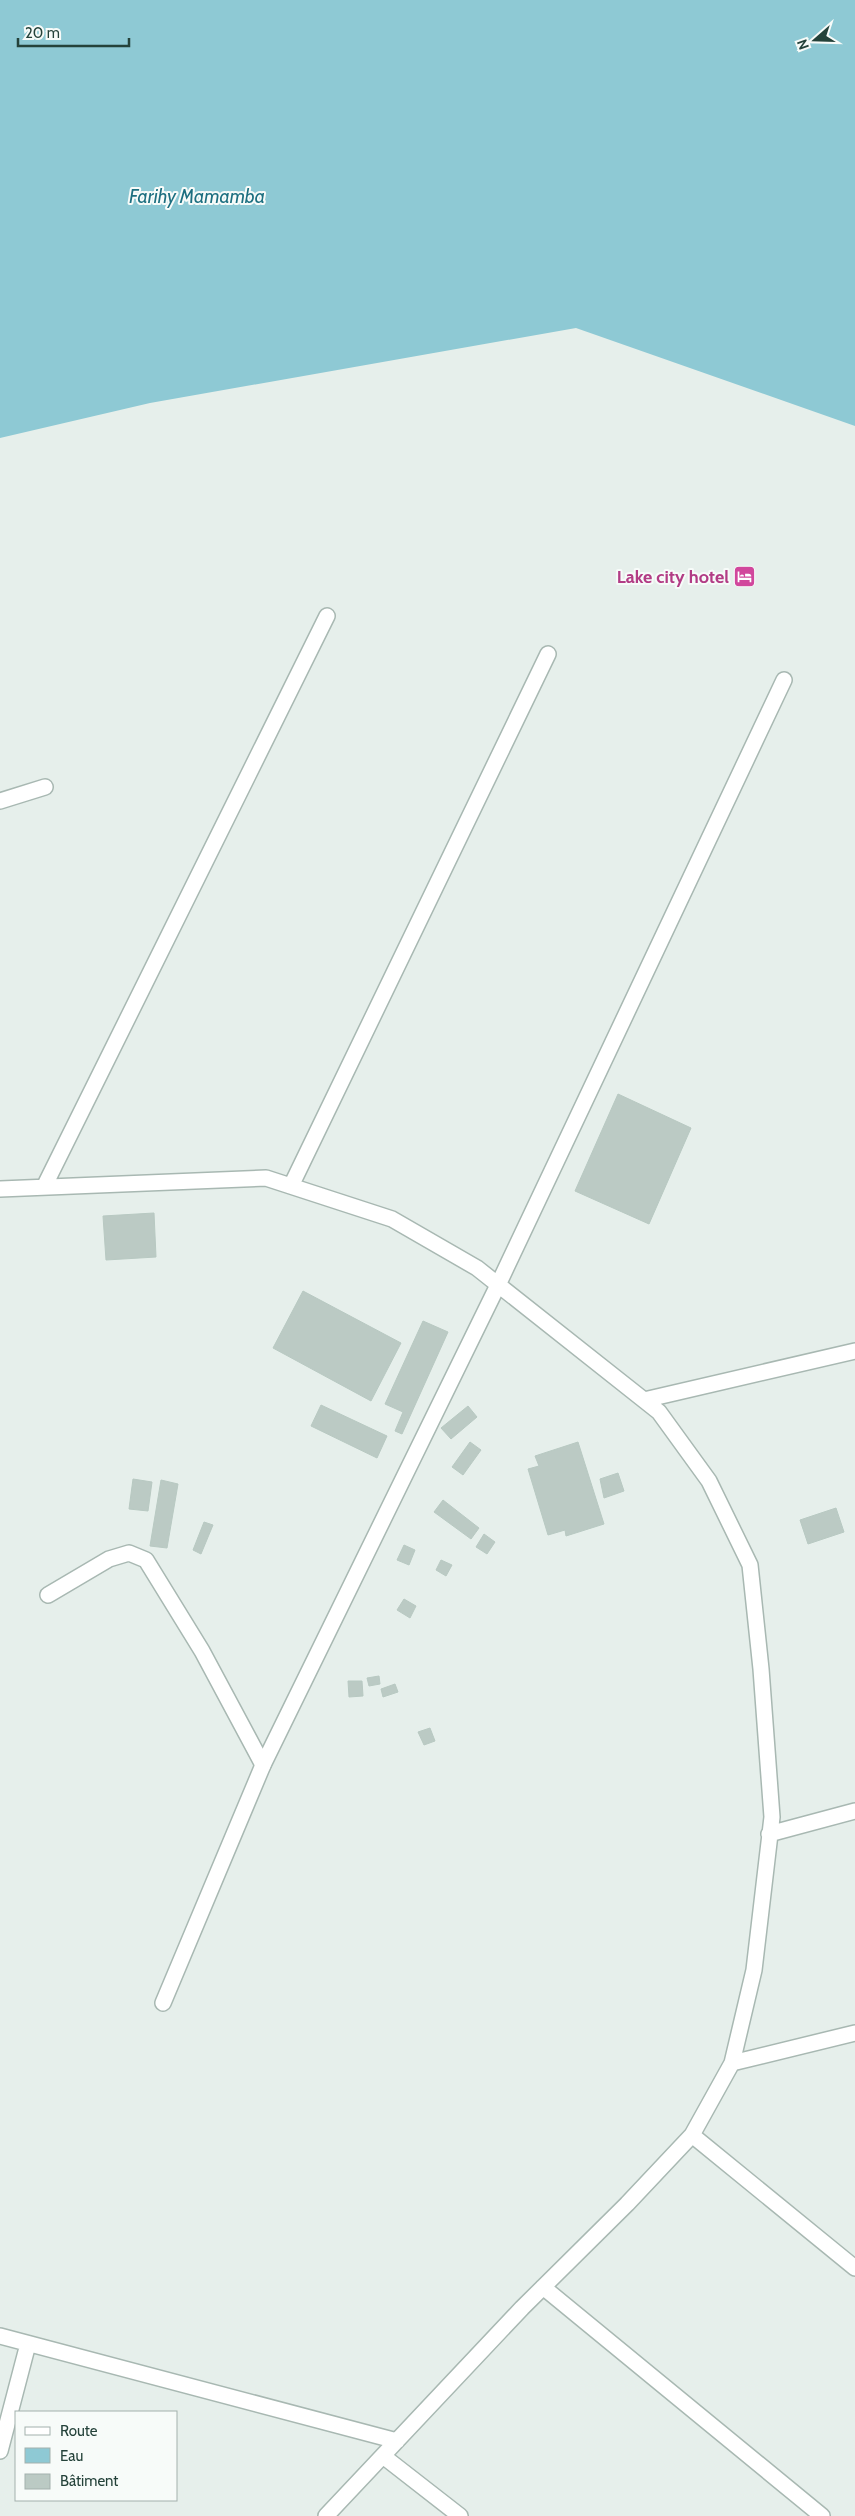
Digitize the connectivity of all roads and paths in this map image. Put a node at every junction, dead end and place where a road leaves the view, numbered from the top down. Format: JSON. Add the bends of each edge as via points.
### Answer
{"nodes":[{"id":1,"x":327,"y":616,"type":"dead end"},
{"id":2,"x":548,"y":654,"type":"dead end"},
{"id":3,"x":784,"y":680,"type":"dead end"},
{"id":4,"x":45,"y":786,"type":"dead end"},
{"id":5,"x":0,"y":801,"type":"edge"},
{"id":6,"x":291,"y":1186,"type":"junction"},
{"id":7,"x":44,"y":1187,"type":"junction"},
{"id":8,"x":0,"y":1189,"type":"edge"},
{"id":9,"x":498,"y":1284,"type":"junction"},
{"id":10,"x":855,"y":1351,"type":"edge"},
{"id":11,"x":644,"y":1400,"type":"junction"},
{"id":12,"x":48,"y":1596,"type":"dead end"},
{"id":13,"x":262,"y":1765,"type":"junction"},
{"id":14,"x":855,"y":1811,"type":"edge"},
{"id":15,"x":769,"y":1834,"type":"junction"},
{"id":16,"x":163,"y":2003,"type":"dead end"},
{"id":17,"x":855,"y":2033,"type":"edge"},
{"id":18,"x":732,"y":2063,"type":"junction"},
{"id":19,"x":692,"y":2135,"type":"junction"},
{"id":20,"x":855,"y":2268,"type":"edge"},
{"id":21,"x":543,"y":2287,"type":"junction"},
{"id":22,"x":0,"y":2336,"type":"edge"},
{"id":23,"x":28,"y":2344,"type":"junction"},
{"id":24,"x":397,"y":2441,"type":"junction"},
{"id":25,"x":0,"y":2451,"type":"edge"},
{"id":26,"x":383,"y":2456,"type":"junction"},
{"id":27,"x":326,"y":2516,"type":"edge"},
{"id":28,"x":460,"y":2516,"type":"edge"},
{"id":29,"x":822,"y":2516,"type":"edge"}],
"edges":[{"from":1,"to":7,"type":"street"},
{"from":2,"to":6,"type":"street"},
{"from":3,"to":9,"type":"street"},
{"from":4,"to":5,"type":"street"},
{"from":6,"to":7,"type":"street","via":[[266,1178]]},
{"from":6,"to":9,"type":"street","via":[[392,1219],[477,1268]]},
{"from":7,"to":8,"type":"street"},
{"from":9,"to":11,"type":"street"},
{"from":9,"to":13,"type":"street"},
{"from":10,"to":11,"type":"street"},
{"from":11,"to":15,"type":"street","via":[[659,1412],[709,1480],[750,1565],[772,1817]]},
{"from":12,"to":13,"type":"street","via":[[109,1559],[129,1553],[146,1560],[202,1650]]},
{"from":13,"to":16,"type":"street"},
{"from":14,"to":15,"type":"street"},
{"from":15,"to":18,"type":"street","via":[[754,1970]]},
{"from":17,"to":18,"type":"street"},
{"from":18,"to":19,"type":"street"},
{"from":19,"to":20,"type":"street"},
{"from":19,"to":21,"type":"street"},
{"from":21,"to":24,"type":"street"},
{"from":21,"to":29,"type":"street"},
{"from":22,"to":23,"type":"street"},
{"from":23,"to":24,"type":"street"},
{"from":23,"to":25,"type":"street"},
{"from":24,"to":26,"type":"street"},
{"from":26,"to":27,"type":"street"},
{"from":26,"to":28,"type":"street"}]}
